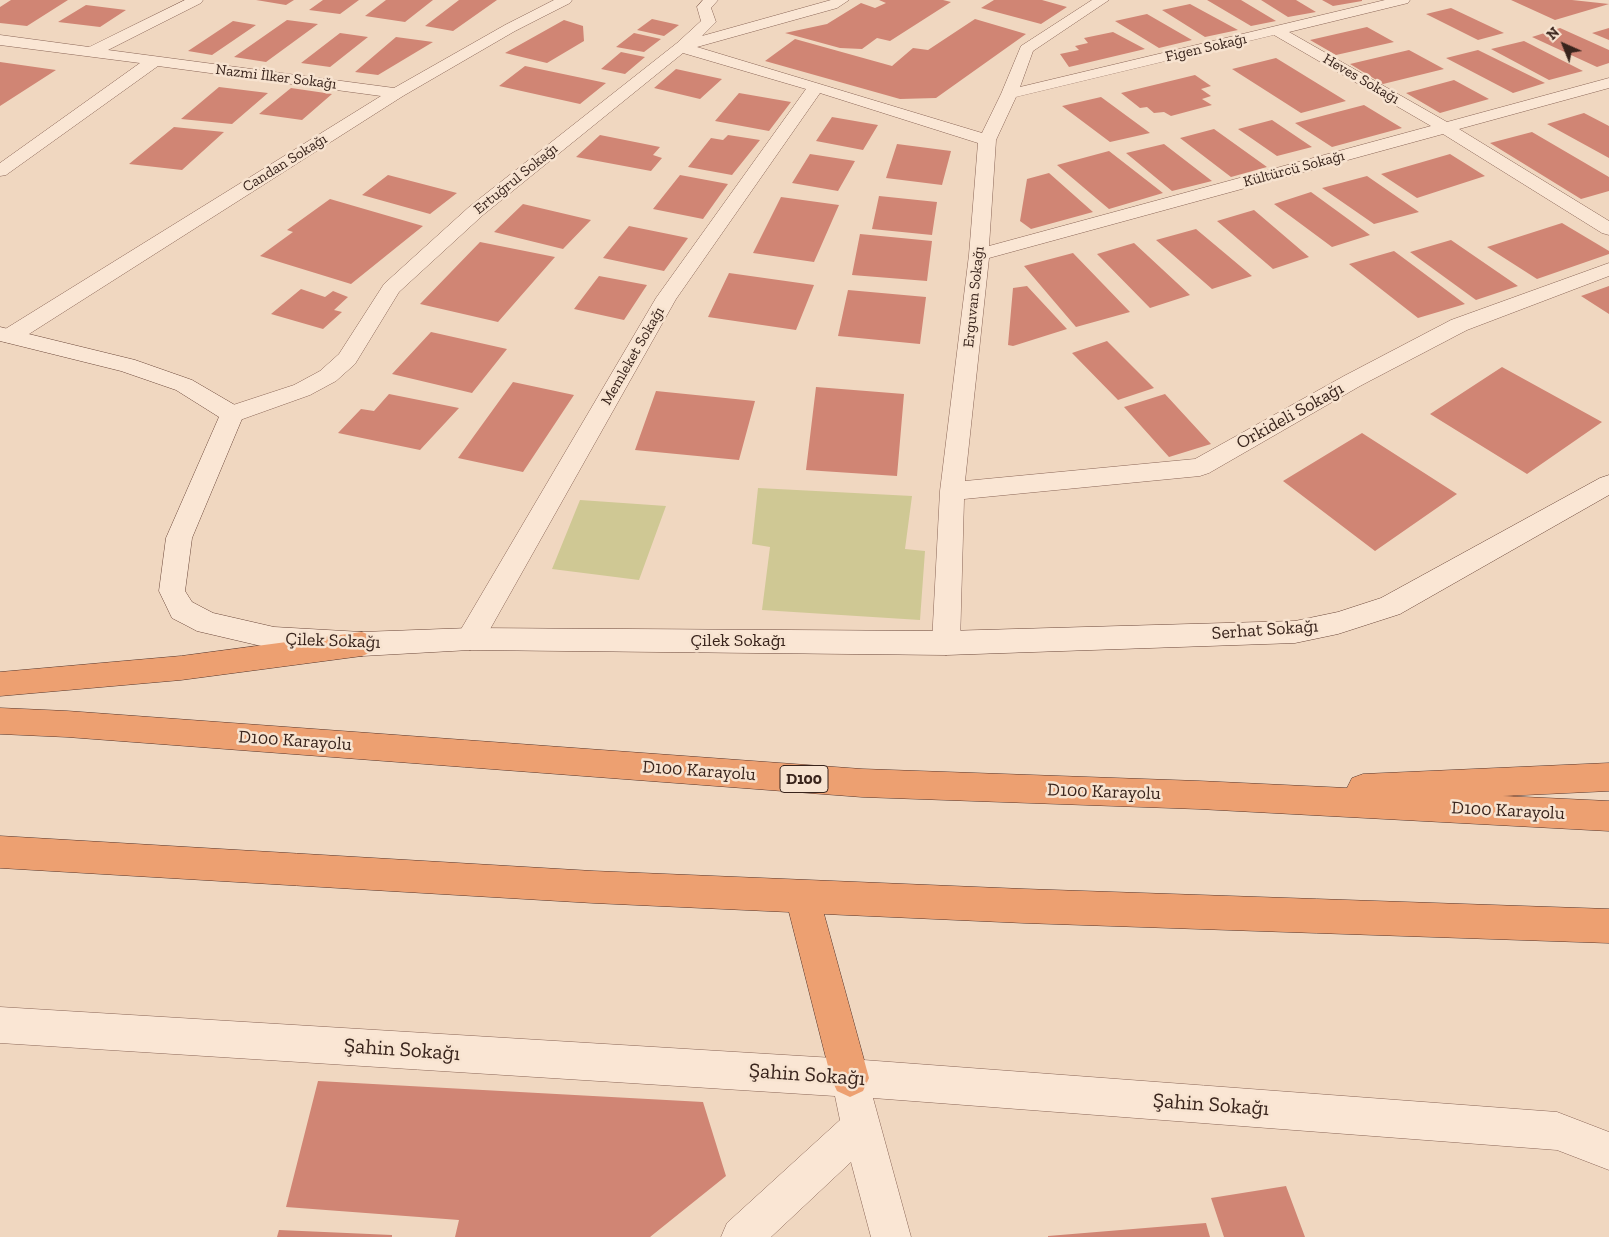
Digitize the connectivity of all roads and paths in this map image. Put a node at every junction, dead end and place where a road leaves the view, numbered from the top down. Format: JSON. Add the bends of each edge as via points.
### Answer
{"nodes":[{"id":1,"x":196,"y":0,"type":"edge"},
{"id":2,"x":565,"y":0,"type":"edge"},
{"id":3,"x":711,"y":0,"type":"edge"},
{"id":4,"x":842,"y":0,"type":"edge"},
{"id":5,"x":1102,"y":0,"type":"edge"},
{"id":6,"x":1403,"y":0,"type":"edge"},
{"id":7,"x":1278,"y":31,"type":"junction"},
{"id":8,"x":0,"y":40,"type":"edge"},
{"id":9,"x":680,"y":47,"type":"junction"},
{"id":10,"x":92,"y":52,"type":"junction"},
{"id":11,"x":154,"y":61,"type":"junction"},
{"id":12,"x":1609,"y":84,"type":"edge"},
{"id":13,"x":816,"y":87,"type":"junction"},
{"id":14,"x":397,"y":93,"type":"junction"},
{"id":15,"x":1009,"y":94,"type":"junction"},
{"id":16,"x":1444,"y":127,"type":"junction"},
{"id":17,"x":987,"y":140,"type":"junction"},
{"id":18,"x":2,"y":168,"type":"edge"},
{"id":19,"x":1609,"y":229,"type":"edge"},
{"id":20,"x":978,"y":255,"type":"junction"},
{"id":21,"x":1609,"y":269,"type":"edge"},
{"id":22,"x":5,"y":335,"type":"edge"},
{"id":23,"x":232,"y":414,"type":"junction"},
{"id":24,"x":1609,"y":484,"type":"edge"},
{"id":25,"x":952,"y":492,"type":"junction"},
{"id":26,"x":470,"y":639,"type":"junction"},
{"id":27,"x":946,"y":643,"type":"junction"},
{"id":28,"x":362,"y":644,"type":"junction"},
{"id":29,"x":0,"y":684,"type":"edge"},
{"id":30,"x":0,"y":721,"type":"edge"},
{"id":31,"x":1609,"y":777,"type":"edge"},
{"id":32,"x":1199,"y":795,"type":"junction"},
{"id":33,"x":1609,"y":816,"type":"edge"},
{"id":34,"x":0,"y":852,"type":"edge"},
{"id":35,"x":802,"y":896,"type":"junction"},
{"id":36,"x":1609,"y":926,"type":"edge"},
{"id":37,"x":0,"y":1025,"type":"edge"},
{"id":38,"x":850,"y":1078,"type":"junction"},
{"id":39,"x":861,"y":1127,"type":"junction"},
{"id":40,"x":1609,"y":1151,"type":"edge"},
{"id":41,"x":741,"y":1237,"type":"edge"},
{"id":42,"x":891,"y":1237,"type":"edge"}],
"edges":[{"from":1,"to":10,"type":"street"},
{"from":2,"to":14,"type":"street","name":"Candan Sokağı"},
{"from":3,"to":9,"type":"street","via":[[704,7],[709,22]]},
{"from":4,"to":9,"type":"street","name":"Ertuğrul Sokağı"},
{"from":5,"to":15,"type":"street","name":"Erguvan Sokağı","via":[[1026,50]]},
{"from":6,"to":7,"type":"street","name":"Figen Sokağı"},
{"from":7,"to":15,"type":"street","name":"Figen Sokağı"},
{"from":7,"to":16,"type":"street","name":"Heves Sokağı"},
{"from":8,"to":10,"type":"street","name":"Nazmi İlker Sokağı"},
{"from":9,"to":13,"type":"street"},
{"from":9,"to":23,"type":"street","name":"Ertuğrul Sokağı","via":[[476,211],[391,288],[347,359],[328,376],[302,390]]},
{"from":10,"to":11,"type":"street","name":"Nazmi İlker Sokağı"},
{"from":11,"to":14,"type":"street","name":"Nazmi İlker Sokağı"},
{"from":11,"to":18,"type":"street"},
{"from":12,"to":16,"type":"street","name":"Kültürcü Sokağı"},
{"from":13,"to":17,"type":"street"},
{"from":13,"to":26,"type":"street","name":"Memleket Sokağı","via":[[666,298]]},
{"from":14,"to":22,"type":"street","name":"Candan Sokağı"},
{"from":15,"to":17,"type":"street","name":"Erguvan Sokağı"},
{"from":16,"to":19,"type":"street","name":"Heves Sokağı"},
{"from":16,"to":20,"type":"street","name":"Kültürcü Sokağı"},
{"from":17,"to":20,"type":"street","name":"Erguvan Sokağı"},
{"from":20,"to":25,"type":"street","name":"Erguvan Sokağı"},
{"from":21,"to":25,"type":"street","name":"Orkideli Sokağı","via":[[1459,326],[1200,467]]},
{"from":22,"to":23,"type":"street","via":[[127,365],[168,379]]},
{"from":23,"to":28,"type":"street","name":"Çilek Sokağı","via":[[179,538],[172,591],[182,610],[207,623],[274,638]]},
{"from":24,"to":27,"type":"street","name":"Serhat Sokağı","via":[[1390,606],[1338,624],[1295,632]]},
{"from":25,"to":27,"type":"street","name":"Erguvan Sokağı"},
{"from":26,"to":27,"type":"street","name":"Çilek Sokağı"},
{"from":26,"to":28,"type":"street","name":"Çilek Sokağı"},
{"from":28,"to":29,"type":"highway","via":[[181,668]]},
{"from":30,"to":32,"type":"highway","name":"D100 Karayolu","number":"D100","via":[[862,783]]},
{"from":31,"to":32,"type":"highway"},
{"from":32,"to":33,"type":"highway","name":"D100 Karayolu","number":"D100"},
{"from":34,"to":35,"type":"highway"},
{"from":35,"to":36,"type":"highway"},
{"from":35,"to":38,"type":"highway"},
{"from":37,"to":38,"type":"street","name":"Şahin Sokağı"},
{"from":38,"to":39,"type":"street"},
{"from":38,"to":40,"type":"street","name":"Şahin Sokağı","via":[[1557,1131]]},
{"from":39,"to":41,"type":"street"},
{"from":39,"to":42,"type":"street"}]}
